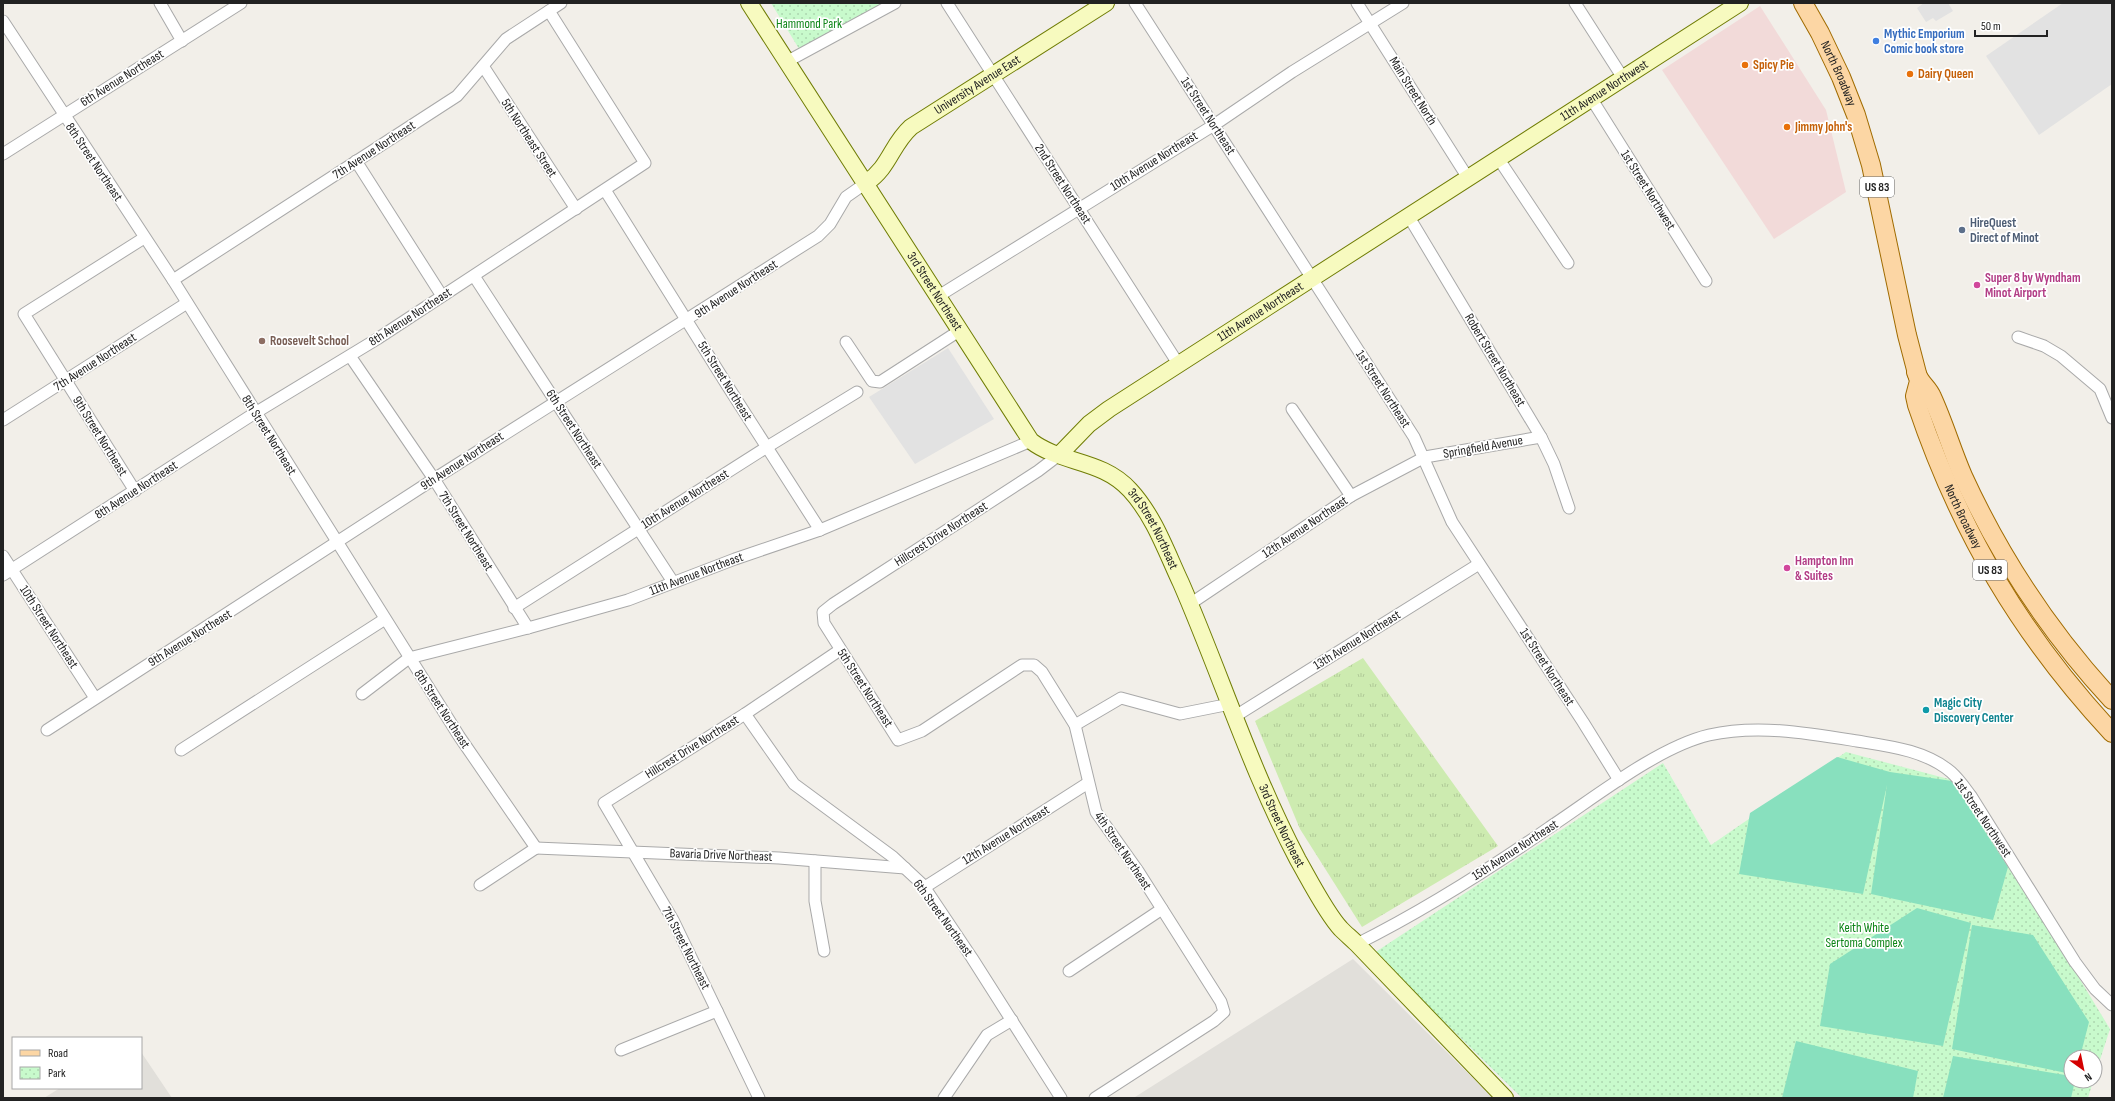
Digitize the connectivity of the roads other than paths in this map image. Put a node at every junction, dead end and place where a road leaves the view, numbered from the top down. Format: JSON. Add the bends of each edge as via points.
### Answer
{"nodes":[{"id":1,"x":160,"y":3,"type":"edge"},
{"id":2,"x":241,"y":3,"type":"edge"},
{"id":3,"x":749,"y":3,"type":"edge"},
{"id":4,"x":895,"y":3,"type":"edge"},
{"id":5,"x":947,"y":3,"type":"edge"},
{"id":6,"x":1106,"y":3,"type":"edge"},
{"id":7,"x":1135,"y":3,"type":"edge"},
{"id":8,"x":1357,"y":3,"type":"edge"},
{"id":9,"x":1403,"y":3,"type":"edge"},
{"id":10,"x":1575,"y":3,"type":"edge"},
{"id":11,"x":1740,"y":3,"type":"edge"},
{"id":12,"x":1803,"y":3,"type":"edge"},
{"id":13,"x":559,"y":4,"type":"edge"},
{"id":14,"x":549,"y":11,"type":"junction"},
{"id":15,"x":3,"y":21,"type":"edge"},
{"id":16,"x":1370,"y":24,"type":"junction"},
{"id":17,"x":182,"y":41,"type":"junction"},
{"id":18,"x":788,"y":61,"type":"junction"},
{"id":19,"x":483,"y":66,"type":"junction"},
{"id":20,"x":992,"y":74,"type":"junction"},
{"id":21,"x":1623,"y":78,"type":"junction"},
{"id":22,"x":1591,"y":98,"type":"junction"},
{"id":23,"x":63,"y":115,"type":"junction"},
{"id":24,"x":1214,"y":125,"type":"junction"},
{"id":25,"x":3,"y":154,"type":"edge"},
{"id":26,"x":1498,"y":158,"type":"junction"},
{"id":27,"x":356,"y":161,"type":"junction"},
{"id":28,"x":1468,"y":178,"type":"junction"},
{"id":29,"x":866,"y":183,"type":"junction"},
{"id":30,"x":605,"y":190,"type":"junction"},
{"id":31,"x":576,"y":209,"type":"junction"},
{"id":32,"x":1079,"y":209,"type":"junction"},
{"id":33,"x":1409,"y":217,"type":"junction"},
{"id":34,"x":144,"y":238,"type":"junction"},
{"id":35,"x":1568,"y":263,"type":"dead end"},
{"id":36,"x":474,"y":276,"type":"junction"},
{"id":37,"x":1313,"y":279,"type":"junction"},
{"id":38,"x":173,"y":280,"type":"junction"},
{"id":39,"x":1706,"y":281,"type":"dead end"},
{"id":40,"x":442,"y":296,"type":"junction"},
{"id":41,"x":937,"y":297,"type":"junction"},
{"id":42,"x":187,"y":303,"type":"junction"},
{"id":43,"x":687,"y":320,"type":"junction"},
{"id":44,"x":959,"y":331,"type":"junction"},
{"id":45,"x":2018,"y":337,"type":"dead end"},
{"id":46,"x":846,"y":342,"type":"dead end"},
{"id":47,"x":350,"y":356,"type":"junction"},
{"id":48,"x":1179,"y":365,"type":"junction"},
{"id":49,"x":66,"y":380,"type":"junction"},
{"id":50,"x":1919,"y":381,"type":"junction"},
{"id":51,"x":857,"y":392,"type":"dead end"},
{"id":52,"x":556,"y":401,"type":"junction"},
{"id":53,"x":1292,"y":409,"type":"dead end"},
{"id":54,"x":255,"y":413,"type":"junction"},
{"id":55,"x":2112,"y":418,"type":"edge"},
{"id":56,"x":3,"y":420,"type":"edge"},
{"id":57,"x":1541,"y":437,"type":"junction"},
{"id":58,"x":1030,"y":441,"type":"junction"},
{"id":59,"x":767,"y":447,"type":"junction"},
{"id":60,"x":1059,"y":455,"type":"junction"},
{"id":61,"x":1424,"y":457,"type":"junction"},
{"id":62,"x":434,"y":479,"type":"junction"},
{"id":63,"x":135,"y":491,"type":"junction"},
{"id":64,"x":1351,"y":496,"type":"junction"},
{"id":65,"x":1568,"y":508,"type":"dead end"},
{"id":66,"x":638,"y":529,"type":"junction"},
{"id":67,"x":820,"y":530,"type":"junction"},
{"id":68,"x":337,"y":543,"type":"junction"},
{"id":69,"x":3,"y":556,"type":"edge"},
{"id":70,"x":1479,"y":564,"type":"junction"},
{"id":71,"x":7,"y":573,"type":"edge"},
{"id":72,"x":673,"y":582,"type":"junction"},
{"id":73,"x":1190,"y":604,"type":"junction"},
{"id":74,"x":514,"y":608,"type":"junction"},
{"id":75,"x":823,"y":612,"type":"joint"},
{"id":76,"x":385,"y":619,"type":"junction"},
{"id":77,"x":528,"y":628,"type":"junction"},
{"id":78,"x":840,"y":650,"type":"junction"},
{"id":79,"x":409,"y":658,"type":"junction"},
{"id":80,"x":1052,"y":689,"type":"joint"},
{"id":81,"x":362,"y":694,"type":"dead end"},
{"id":82,"x":95,"y":698,"type":"junction"},
{"id":83,"x":2112,"y":700,"type":"edge"},
{"id":84,"x":1232,"y":710,"type":"junction"},
{"id":85,"x":745,"y":714,"type":"junction"},
{"id":86,"x":1075,"y":725,"type":"junction"},
{"id":87,"x":47,"y":730,"type":"dead end"},
{"id":88,"x":2112,"y":733,"type":"edge"},
{"id":89,"x":181,"y":750,"type":"dead end"},
{"id":90,"x":1668,"y":750,"type":"joint"},
{"id":91,"x":1619,"y":780,"type":"junction"},
{"id":92,"x":1088,"y":783,"type":"junction"},
{"id":93,"x":604,"y":802,"type":"joint"},
{"id":94,"x":536,"y":848,"type":"junction"},
{"id":95,"x":633,"y":852,"type":"junction"},
{"id":96,"x":816,"y":861,"type":"junction"},
{"id":97,"x":905,"y":868,"type":"junction"},
{"id":98,"x":480,"y":886,"type":"dead end"},
{"id":99,"x":924,"y":887,"type":"junction"},
{"id":100,"x":1162,"y":909,"type":"junction"},
{"id":101,"x":1357,"y":944,"type":"junction"},
{"id":102,"x":824,"y":951,"type":"dead end"},
{"id":103,"x":1069,"y":971,"type":"dead end"},
{"id":104,"x":2112,"y":1005,"type":"edge"},
{"id":105,"x":717,"y":1011,"type":"junction"},
{"id":106,"x":1012,"y":1020,"type":"junction"},
{"id":107,"x":621,"y":1050,"type":"dead end"},
{"id":108,"x":759,"y":1098,"type":"edge"},
{"id":109,"x":944,"y":1098,"type":"edge"},
{"id":110,"x":1061,"y":1098,"type":"edge"},
{"id":111,"x":1095,"y":1098,"type":"edge"},
{"id":112,"x":1505,"y":1098,"type":"edge"}],
"edges":[{"from":1,"to":17,"type":"street"},
{"from":2,"to":17,"type":"street","name":"6th Avenue Northeast"},
{"from":3,"to":18,"type":"street","name":"3rd Street Northeast"},
{"from":4,"to":18,"type":"street"},
{"from":5,"to":20,"type":"street","name":"2nd Street Northeast"},
{"from":6,"to":20,"type":"street","name":"University Avenue East"},
{"from":7,"to":24,"type":"street","name":"1st Street Northeast"},
{"from":8,"to":16,"type":"street","name":"Main Street North"},
{"from":9,"to":16,"type":"street","name":"10th Avenue Northeast"},
{"from":10,"to":21,"type":"street"},
{"from":11,"to":21,"type":"street","name":"11th Avenue Northwest"},
{"from":12,"to":50,"type":"main road","name":"North Broadway","number":"US 83","via":[[1834,61],[1864,140],[1878,190],[1900,304]]},
{"from":13,"to":14,"type":"street","name":"7th Avenue Northeast"},
{"from":14,"to":19,"type":"street","name":"7th Avenue Northeast","via":[[506,39]]},
{"from":14,"to":30,"type":"street","name":"8th Avenue Northeast","via":[[645,164]]},
{"from":15,"to":23,"type":"street","name":"8th Street Northeast"},
{"from":16,"to":24,"type":"street","name":"10th Avenue Northeast"},
{"from":16,"to":28,"type":"street","name":"Main Street North"},
{"from":17,"to":23,"type":"street","name":"6th Avenue Northeast"},
{"from":18,"to":29,"type":"street","name":"3rd Street Northeast"},
{"from":19,"to":27,"type":"street","name":"7th Avenue Northeast","via":[[457,96]]},
{"from":19,"to":31,"type":"street","name":"5th Northeast Street"},
{"from":20,"to":29,"type":"street","name":"University Avenue East","via":[[911,127],[902,136],[884,168]]},
{"from":20,"to":32,"type":"street","name":"2nd Street Northeast"},
{"from":21,"to":22,"type":"street","name":"11th Avenue Northwest"},
{"from":22,"to":26,"type":"street","name":"11th Avenue Northwest"},
{"from":22,"to":39,"type":"street","name":"1st Street Northwest"},
{"from":23,"to":25,"type":"street","name":"6th Avenue Northeast"},
{"from":23,"to":34,"type":"street","name":"8th Street Northeast"},
{"from":24,"to":32,"type":"street","name":"10th Avenue Northeast"},
{"from":24,"to":37,"type":"street","name":"1st Street Northeast"},
{"from":26,"to":28,"type":"street","name":"11th Avenue Northwest"},
{"from":26,"to":35,"type":"street"},
{"from":27,"to":38,"type":"street","name":"7th Avenue Northeast"},
{"from":27,"to":40,"type":"street"},
{"from":28,"to":33,"type":"street","name":"11th Avenue Northeast"},
{"from":29,"to":41,"type":"street","name":"3rd Street Northeast"},
{"from":29,"to":43,"type":"street","name":"9th Avenue Northeast","via":[[846,197],[830,224],[818,236]]},
{"from":30,"to":31,"type":"street","name":"8th Avenue Northeast"},
{"from":30,"to":43,"type":"street","name":"5th Street Northeast"},
{"from":31,"to":36,"type":"street","name":"8th Avenue Northeast"},
{"from":32,"to":41,"type":"street","name":"10th Avenue Northeast"},
{"from":32,"to":48,"type":"street","name":"2nd Street Northeast"},
{"from":33,"to":37,"type":"street","name":"11th Avenue Northeast"},
{"from":33,"to":57,"type":"street","name":"Robert Street Northeast"},
{"from":34,"to":38,"type":"street","name":"8th Street Northeast"},
{"from":34,"to":49,"type":"street","name":"9th Street Northeast","via":[[24,314]]},
{"from":36,"to":40,"type":"street","name":"8th Avenue Northeast"},
{"from":36,"to":52,"type":"street","name":"6th Street Northeast"},
{"from":37,"to":48,"type":"street","name":"11th Avenue Northeast"},
{"from":37,"to":61,"type":"street","name":"1st Street Northeast","via":[[1414,437]]},
{"from":38,"to":42,"type":"street","name":"8th Street Northeast"},
{"from":40,"to":47,"type":"street","name":"8th Avenue Northeast"},
{"from":41,"to":44,"type":"street","name":"3rd Street Northeast"},
{"from":42,"to":49,"type":"street","name":"7th Avenue Northeast"},
{"from":42,"to":54,"type":"street","name":"8th Street Northeast"},
{"from":43,"to":52,"type":"street","name":"9th Avenue Northeast"},
{"from":43,"to":59,"type":"street","name":"5th Street Northeast"},
{"from":44,"to":46,"type":"street","via":[[880,382],[872,381]]},
{"from":44,"to":58,"type":"street","name":"3rd Street Northeast"},
{"from":45,"to":55,"type":"street","via":[[2044,346],[2062,356],[2100,389]]},
{"from":47,"to":54,"type":"street","name":"8th Avenue Northeast"},
{"from":47,"to":62,"type":"street","name":"7th Street Northeast"},
{"from":48,"to":60,"type":"street","name":"11th Avenue Northeast","via":[[1109,409],[1089,424]]},
{"from":49,"to":56,"type":"street","name":"7th Avenue Northeast"},
{"from":49,"to":63,"type":"street","name":"9th Street Northeast"},
{"from":50,"to":83,"type":"main road","name":"North Broadway","number":"US 83","via":[[1932,397],[1964,477],[2004,555],[2055,632]]},
{"from":50,"to":88,"type":"main road","name":"North Broadway","number":"US 83","via":[[1915,396],[1922,421],[1945,481],[1978,549],[2004,594],[2043,652]]},
{"from":51,"to":59,"type":"street","name":"10th Avenue Northeast"},
{"from":52,"to":62,"type":"street","name":"9th Avenue Northeast"},
{"from":52,"to":66,"type":"street","name":"6th Street Northeast"},
{"from":53,"to":64,"type":"street"},
{"from":54,"to":63,"type":"street","name":"8th Avenue Northeast"},
{"from":54,"to":68,"type":"street","name":"8th Street Northeast"},
{"from":57,"to":61,"type":"street","name":"Springfield Avenue"},
{"from":57,"to":65,"type":"street","name":"Robert Street Northeast","via":[[1554,464]]},
{"from":58,"to":60,"type":"street","name":"3rd Street Northeast"},
{"from":58,"to":67,"type":"street","name":"11th Avenue Northeast"},
{"from":59,"to":66,"type":"street","name":"10th Avenue Northeast"},
{"from":59,"to":67,"type":"street","name":"5th Street Northeast"},
{"from":60,"to":73,"type":"street","name":"3rd Street Northeast","via":[[1106,471],[1132,491],[1156,526]]},
{"from":60,"to":75,"type":"street","name":"Hillcrest Drive Northeast"},
{"from":61,"to":64,"type":"street","name":"12th Avenue Northeast"},
{"from":61,"to":70,"type":"street","name":"1st Street Northeast","via":[[1452,522]]},
{"from":62,"to":68,"type":"street","name":"9th Avenue Northeast"},
{"from":62,"to":74,"type":"street","name":"7th Street Northeast"},
{"from":63,"to":71,"type":"street","name":"8th Avenue Northeast"},
{"from":64,"to":73,"type":"street","name":"12th Avenue Northeast"},
{"from":66,"to":72,"type":"street","name":"6th Street Northeast"},
{"from":66,"to":74,"type":"street","name":"10th Avenue Northeast"},
{"from":67,"to":72,"type":"street","name":"11th Avenue Northeast"},
{"from":68,"to":76,"type":"street","name":"8th Street Northeast"},
{"from":68,"to":82,"type":"street","name":"9th Avenue Northeast"},
{"from":69,"to":71,"type":"street","name":"10th Street Northeast"},
{"from":70,"to":84,"type":"street","name":"13th Avenue Northeast"},
{"from":70,"to":91,"type":"street","name":"1st Street Northeast"},
{"from":71,"to":82,"type":"street","name":"10th Street Northeast"},
{"from":72,"to":77,"type":"street","name":"11th Avenue Northeast","via":[[628,600]]},
{"from":73,"to":84,"type":"street","name":"3rd Street Northeast"},
{"from":74,"to":77,"type":"street","name":"7th Street Northeast"},
{"from":75,"to":78,"type":"street","name":"5th Street Northeast","via":[[824,623]]},
{"from":76,"to":79,"type":"street","name":"8th Street Northeast"},
{"from":76,"to":89,"type":"street"},
{"from":77,"to":79,"type":"street","name":"11th Avenue Northeast"},
{"from":78,"to":80,"type":"street","name":"5th Street Northeast","via":[[898,740],[922,731],[1022,665],[1034,665]]},
{"from":78,"to":85,"type":"street","name":"Hillcrest Drive Northeast"},
{"from":79,"to":81,"type":"street","name":"11th Avenue Northeast"},
{"from":79,"to":94,"type":"street","name":"8th Street Northeast"},
{"from":80,"to":86,"type":"street","name":"4th Street Northeast"},
{"from":82,"to":87,"type":"street","name":"9th Avenue Northeast"},
{"from":84,"to":86,"type":"street","name":"13th Avenue Northeast","via":[[1180,714],[1121,698]]},
{"from":84,"to":101,"type":"street","name":"3rd Street Northeast","via":[[1283,831],[1308,878],[1340,929]]},
{"from":85,"to":93,"type":"street","name":"Hillcrest Drive Northeast"},
{"from":85,"to":97,"type":"street","name":"6th Street Northeast","via":[[794,784]]},
{"from":86,"to":92,"type":"street","name":"4th Street Northeast"},
{"from":90,"to":91,"type":"street","name":"15th Avenue Northeast"},
{"from":90,"to":104,"type":"street","name":"1st Street Northwest","via":[[1707,736],[1745,729],[1828,736],[1918,754],[1938,763],[1952,772],[1971,796],[2075,962],[2095,989]]},
{"from":91,"to":101,"type":"street","name":"15th Avenue Northeast","via":[[1426,908]]},
{"from":92,"to":99,"type":"street","name":"12th Avenue Northeast"},
{"from":92,"to":100,"type":"street","name":"4th Street Northeast","via":[[1096,812]]},
{"from":93,"to":95,"type":"street","name":"7th Street Northeast"},
{"from":94,"to":95,"type":"street","name":"Bavaria Drive Northeast"},
{"from":94,"to":98,"type":"street"},
{"from":95,"to":96,"type":"street","name":"Bavaria Drive Northeast"},
{"from":95,"to":105,"type":"street","name":"7th Street Northeast","via":[[673,920]]},
{"from":96,"to":97,"type":"street","name":"Bavaria Drive Northeast"},
{"from":96,"to":102,"type":"street","via":[[815,901]]},
{"from":97,"to":99,"type":"street","name":"6th Street Northeast"},
{"from":99,"to":106,"type":"street","name":"6th Street Northeast"},
{"from":100,"to":103,"type":"street"},
{"from":100,"to":111,"type":"street","name":"4th Street Northeast","via":[[1221,1002],[1224,1012]]},
{"from":101,"to":112,"type":"street","name":"3rd Street Northeast"},
{"from":105,"to":107,"type":"street"},
{"from":105,"to":108,"type":"street","name":"7th Street Northeast"},
{"from":106,"to":109,"type":"street","via":[[987,1035]]},
{"from":106,"to":110,"type":"street","name":"6th Street Northeast"}]}
